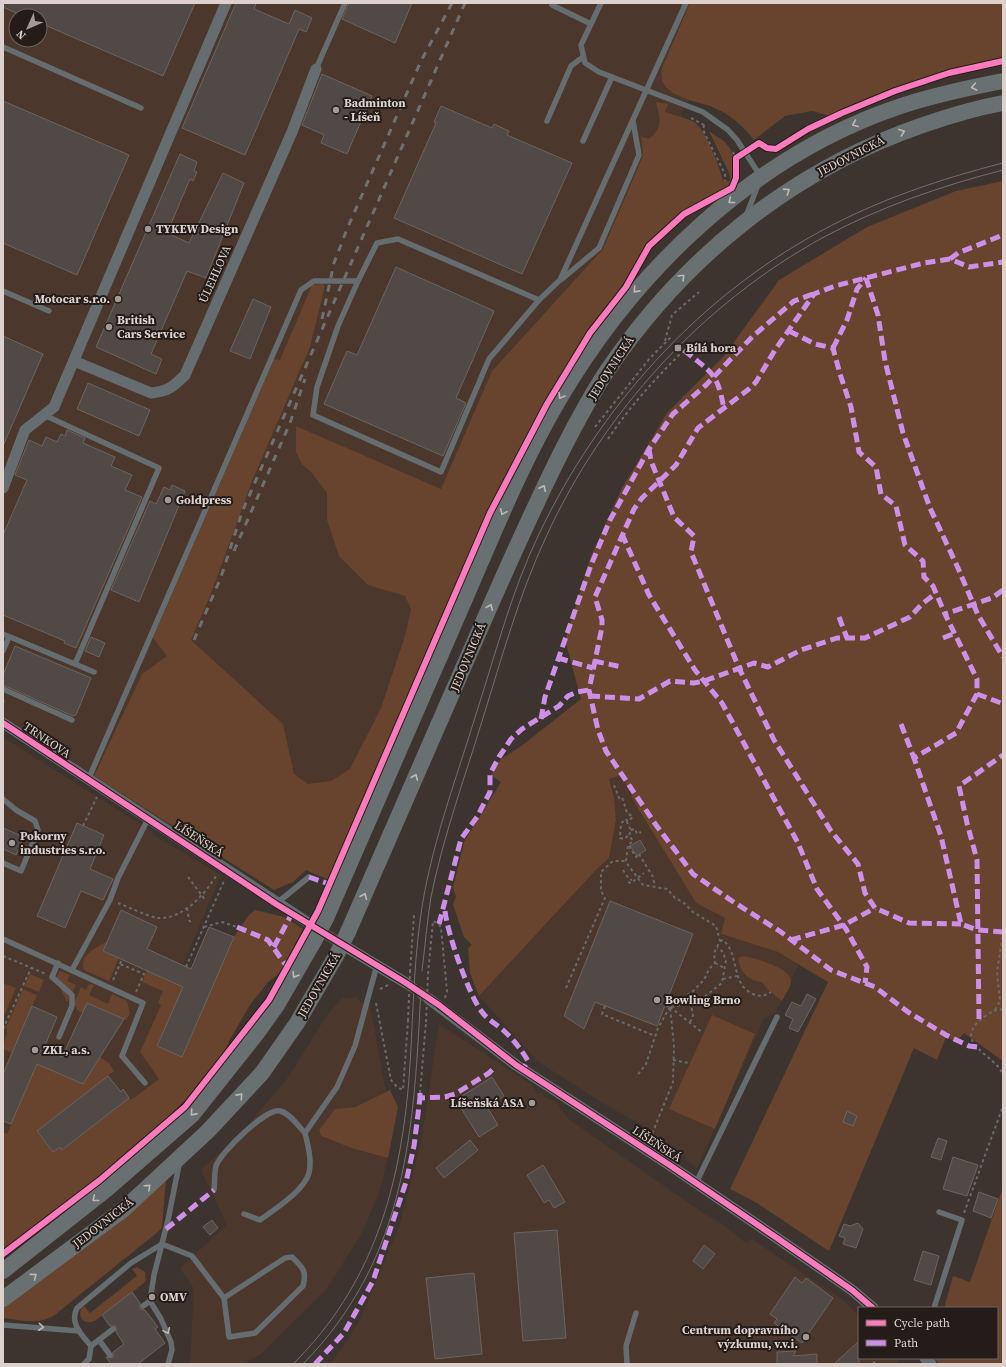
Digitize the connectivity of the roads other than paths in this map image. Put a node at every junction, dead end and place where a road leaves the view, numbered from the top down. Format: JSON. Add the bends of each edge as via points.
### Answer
{"nodes":[{"id":1,"x":226,"y":3,"type":"edge"},
{"id":2,"x":345,"y":3,"type":"edge"},
{"id":3,"x":553,"y":3,"type":"edge"},
{"id":4,"x":601,"y":3,"type":"edge"},
{"id":5,"x":686,"y":3,"type":"edge"},
{"id":6,"x":591,"y":24,"type":"junction"},
{"id":7,"x":3,"y":47,"type":"edge"},
{"id":8,"x":582,"y":57,"type":"junction"},
{"id":9,"x":316,"y":69,"type":"joint"},
{"id":10,"x":612,"y":77,"type":"junction"},
{"id":11,"x":1003,"y":81,"type":"edge"},
{"id":12,"x":647,"y":90,"type":"junction"},
{"id":13,"x":1003,"y":103,"type":"edge"},
{"id":14,"x":140,"y":108,"type":"dead end"},
{"id":15,"x":547,"y":121,"type":"dead end"},
{"id":16,"x":633,"y":121,"type":"junction"},
{"id":17,"x":583,"y":141,"type":"dead end"},
{"id":18,"x":761,"y":177,"type":"junction"},
{"id":19,"x":744,"y":222,"type":"junction"},
{"id":20,"x":560,"y":280,"type":"junction"},
{"id":21,"x":358,"y":281,"type":"junction"},
{"id":22,"x":3,"y":291,"type":"edge"},
{"id":23,"x":539,"y":300,"type":"junction"},
{"id":24,"x":49,"y":311,"type":"dead end"},
{"id":25,"x":74,"y":361,"type":"junction"},
{"id":26,"x":44,"y":415,"type":"junction"},
{"id":27,"x":3,"y":488,"type":"edge"},
{"id":28,"x":6,"y":635,"type":"edge"},
{"id":29,"x":3,"y":651,"type":"edge"},
{"id":30,"x":75,"y":664,"type":"junction"},
{"id":31,"x":94,"y":672,"type":"dead end"},
{"id":32,"x":3,"y":689,"type":"edge"},
{"id":33,"x":72,"y":720,"type":"dead end"},
{"id":34,"x":4,"y":727,"type":"edge"},
{"id":35,"x":83,"y":777,"type":"junction"},
{"id":36,"x":3,"y":799,"type":"edge"},
{"id":37,"x":148,"y":819,"type":"junction"},
{"id":38,"x":3,"y":863,"type":"edge"},
{"id":39,"x":309,"y":878,"type":"dead end"},
{"id":40,"x":276,"y":904,"type":"junction"},
{"id":41,"x":307,"y":922,"type":"tunnel mouth"},
{"id":42,"x":3,"y":939,"type":"edge"},
{"id":43,"x":342,"y":952,"type":"junction"},
{"id":44,"x":58,"y":963,"type":"junction"},
{"id":45,"x":377,"y":965,"type":"junction"},
{"id":46,"x":72,"y":970,"type":"junction"},
{"id":47,"x":408,"y":978,"type":"tunnel mouth"},
{"id":48,"x":430,"y":999,"type":"tunnel mouth"},
{"id":49,"x":777,"y":1017,"type":"dead end"},
{"id":50,"x":59,"y":1037,"type":"dead end"},
{"id":51,"x":144,"y":1083,"type":"dead end"},
{"id":52,"x":305,"y":1133,"type":"junction"},
{"id":53,"x":184,"y":1154,"type":"junction"},
{"id":54,"x":696,"y":1183,"type":"junction"},
{"id":55,"x":214,"y":1190,"type":"dead end"},
{"id":56,"x":939,"y":1212,"type":"dead end"},
{"id":57,"x":244,"y":1214,"type":"dead end"},
{"id":58,"x":162,"y":1244,"type":"junction"},
{"id":59,"x":3,"y":1271,"type":"edge"},
{"id":60,"x":224,"y":1298,"type":"junction"},
{"id":61,"x":3,"y":1299,"type":"edge"},
{"id":62,"x":150,"y":1301,"type":"junction"},
{"id":63,"x":143,"y":1306,"type":"dead end"},
{"id":64,"x":872,"y":1307,"type":"edge"},
{"id":65,"x":934,"y":1307,"type":"edge"},
{"id":66,"x":636,"y":1313,"type":"dead end"},
{"id":67,"x":3,"y":1325,"type":"edge"},
{"id":68,"x":113,"y":1329,"type":"dead end"},
{"id":69,"x":79,"y":1331,"type":"junction"},
{"id":70,"x":99,"y":1340,"type":"junction"},
{"id":71,"x":91,"y":1346,"type":"junction"},
{"id":72,"x":110,"y":1354,"type":"dead end"},
{"id":73,"x":89,"y":1359,"type":"junction"},
{"id":74,"x":84,"y":1364,"type":"edge"},
{"id":75,"x":92,"y":1364,"type":"edge"},
{"id":76,"x":168,"y":1364,"type":"edge"},
{"id":77,"x":627,"y":1364,"type":"edge"}],
"edges":[{"from":1,"to":25,"type":"street"},
{"from":2,"to":9,"type":"lane"},
{"from":3,"to":6,"type":"lane","via":[[552,5]]},
{"from":4,"to":6,"type":"lane"},
{"from":5,"to":12,"type":"lane"},
{"from":6,"to":8,"type":"lane","via":[[581,45]]},
{"from":7,"to":14,"type":"lane"},
{"from":8,"to":10,"type":"lane","via":[[585,63]]},
{"from":8,"to":15,"type":"lane","via":[[571,66]]},
{"from":9,"to":25,"type":"street","name":"ÚLEHLOVA","via":[[292,132],[185,375],[175,386],[151,393]]},
{"from":10,"to":12,"type":"lane"},
{"from":10,"to":17,"type":"lane"},
{"from":11,"to":18,"type":"main road","name":"JEDOVNICKÁ","one_way":true,"via":[[944,92],[896,107],[850,126]]},
{"from":12,"to":16,"type":"lane"},
{"from":12,"to":18,"type":"lane","via":[[693,107],[728,130],[746,152]]},
{"from":19,"to":13,"type":"main road","name":"JEDOVNICKÁ","one_way":true,"via":[[797,184],[886,138],[950,116]]},
{"from":16,"to":20,"type":"lane"},
{"from":16,"to":20,"type":"lane","via":[[639,155],[599,248]]},
{"from":18,"to":19,"type":"lane"},
{"from":18,"to":59,"type":"main road","name":"JEDOVNICKÁ","one_way":true,"bridge":true,"via":[[663,260],[603,332],[559,399],[512,491],[326,918],[292,980],[261,1027],[192,1116],[107,1189]]},
{"from":43,"to":19,"type":"main road","name":"JEDOVNICKÁ","one_way":true,"bridge":true,"via":[[348,932],[522,532],[567,440],[606,373],[644,319],[697,262]]},
{"from":20,"to":23,"type":"lane"},
{"from":21,"to":23,"type":"lane","via":[[377,243],[398,239]]},
{"from":21,"to":23,"type":"lane","via":[[338,326],[317,386],[313,415],[441,472],[489,359]]},
{"from":21,"to":35,"type":"lane","via":[[314,281],[301,290]]},
{"from":22,"to":24,"type":"lane"},
{"from":25,"to":26,"type":"street","via":[[54,407]]},
{"from":26,"to":27,"type":"street","via":[[25,430]]},
{"from":26,"to":30,"type":"lane","via":[[159,468]]},
{"from":28,"to":29,"type":"lane"},
{"from":28,"to":30,"type":"lane"},
{"from":30,"to":31,"type":"lane"},
{"from":32,"to":33,"type":"lane"},
{"from":34,"to":35,"type":"street","name":"TRNKOVA"},
{"from":35,"to":37,"type":"street","name":"LÍŠEŇSKÁ"},
{"from":36,"to":38,"type":"lane","via":[[35,821],[38,830],[22,871]]},
{"from":37,"to":40,"type":"street","name":"LÍŠEŇSKÁ"},
{"from":37,"to":46,"type":"lane","via":[[118,878],[110,900]]},
{"from":39,"to":40,"type":"lane"},
{"from":40,"to":41,"type":"street","name":"LÍŠEŇSKÁ"},
{"from":42,"to":44,"type":"lane"},
{"from":43,"to":45,"type":"street"},
{"from":53,"to":43,"type":"main road","name":"JEDOVNICKÁ","one_way":true,"via":[[262,1073]]},
{"from":44,"to":46,"type":"lane"},
{"from":44,"to":50,"type":"lane","via":[[52,977],[72,995],[72,1006]]},
{"from":45,"to":47,"type":"street"},
{"from":45,"to":52,"type":"lane","via":[[355,1046],[337,1087]]},
{"from":46,"to":51,"type":"lane","via":[[143,1003],[122,1056]]},
{"from":48,"to":54,"type":"street","name":"LÍŠEŇSKÁ","via":[[516,1065]]},
{"from":49,"to":54,"type":"lane"},
{"from":52,"to":55,"type":"lane","via":[[280,1111],[260,1118],[220,1157],[216,1166]]},
{"from":52,"to":57,"type":"lane","via":[[310,1156],[309,1174],[300,1188],[260,1220]]},
{"from":53,"to":58,"type":"lane","via":[[176,1173]]},
{"from":61,"to":53,"type":"main road","name":"JEDOVNICKÁ","one_way":true,"via":[[124,1209]]},
{"from":54,"to":64,"type":"street","name":"LÍŠEŇSKÁ","via":[[852,1290]]},
{"from":56,"to":65,"type":"lane","via":[[962,1220]]},
{"from":58,"to":60,"type":"lane","via":[[192,1256]]},
{"from":58,"to":62,"type":"lane"},
{"from":58,"to":69,"type":"lane","via":[[131,1263],[80,1304],[74,1313],[74,1321]]},
{"from":60,"to":60,"type":"lane","via":[[229,1337],[255,1333],[303,1286],[306,1276],[292,1257],[285,1258]]},
{"from":62,"to":63,"type":"lane"},
{"from":62,"to":76,"type":"lane","one_way":true,"via":[[171,1342],[172,1350]]},
{"from":66,"to":77,"type":"lane","via":[[626,1346]]},
{"from":67,"to":69,"type":"lane","one_way":true},
{"from":68,"to":70,"type":"lane"},
{"from":69,"to":71,"type":"lane"},
{"from":70,"to":71,"type":"lane"},
{"from":70,"to":72,"type":"lane"},
{"from":71,"to":73,"type":"lane"},
{"from":73,"to":74,"type":"lane"},
{"from":73,"to":75,"type":"lane"}]}
